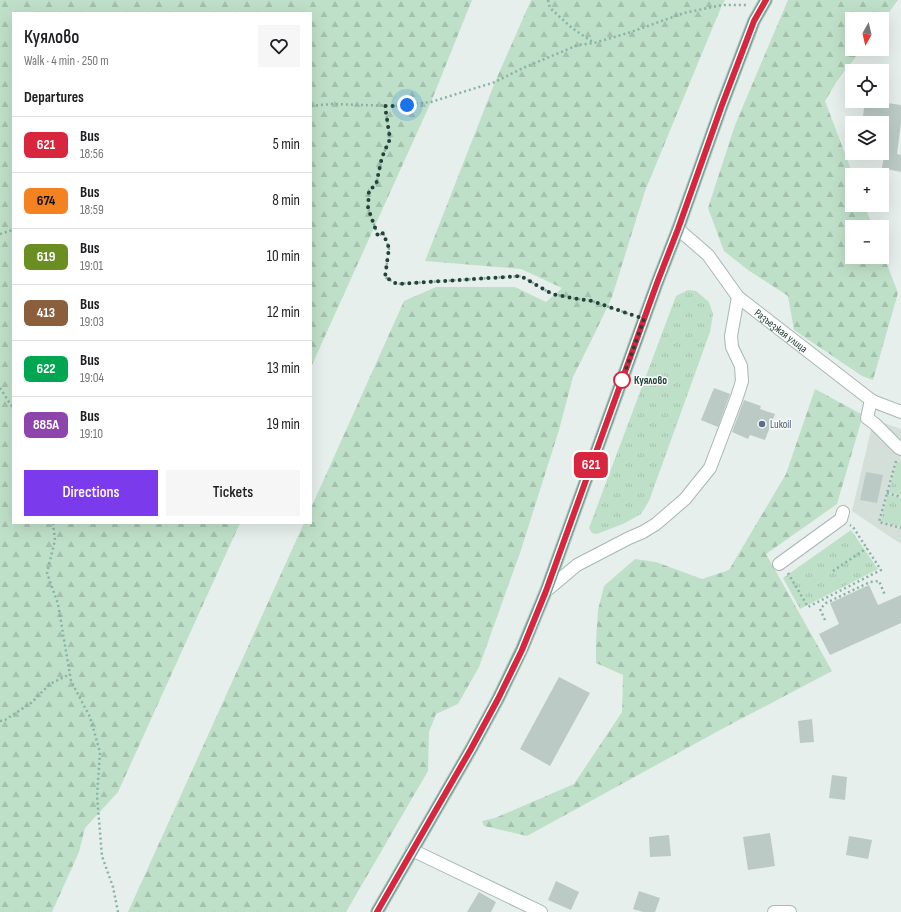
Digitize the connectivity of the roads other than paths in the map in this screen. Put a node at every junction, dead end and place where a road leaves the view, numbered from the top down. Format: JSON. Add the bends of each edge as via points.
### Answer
{"nodes":[{"id":1,"x":764,"y":3,"type":"edge"},
{"id":2,"x":678,"y":229,"type":"junction"},
{"id":3,"x":738,"y":297,"type":"junction"},
{"id":4,"x":871,"y":400,"type":"junction"},
{"id":5,"x":901,"y":412,"type":"edge"},
{"id":6,"x":900,"y":449,"type":"edge"},
{"id":7,"x":842,"y":516,"type":"road end"},
{"id":8,"x":780,"y":563,"type":"road end"},
{"id":9,"x":546,"y":591,"type":"junction"},
{"id":10,"x":412,"y":850,"type":"junction"},
{"id":11,"x":377,"y":912,"type":"edge"},
{"id":12,"x":541,"y":912,"type":"edge"},
{"id":13,"x":774,"y":912,"type":"edge"},
{"id":14,"x":790,"y":912,"type":"edge"}],
"edges":[{"from":1,"to":2,"type":"main road","via":[[754,21],[722,105]]},
{"from":2,"to":3,"type":"street","name":"Разъезжая улица","via":[[708,255]]},
{"from":2,"to":9,"type":"main road"},
{"from":3,"to":4,"type":"street","name":"Разъезжая улица"},
{"from":3,"to":9,"type":"street","via":[[731,336],[732,347],[741,366],[742,381],[710,468],[685,499],[656,524],[577,566]]},
{"from":4,"to":5,"type":"street","name":"Разъезжая улица"},
{"from":4,"to":6,"type":"street","via":[[867,418]]},
{"from":7,"to":8,"type":"street"},
{"from":9,"to":10,"type":"main road","via":[[522,650],[498,699]]},
{"from":10,"to":11,"type":"main road"},
{"from":10,"to":12,"type":"street"},
{"from":13,"to":14,"type":"street"}]}
